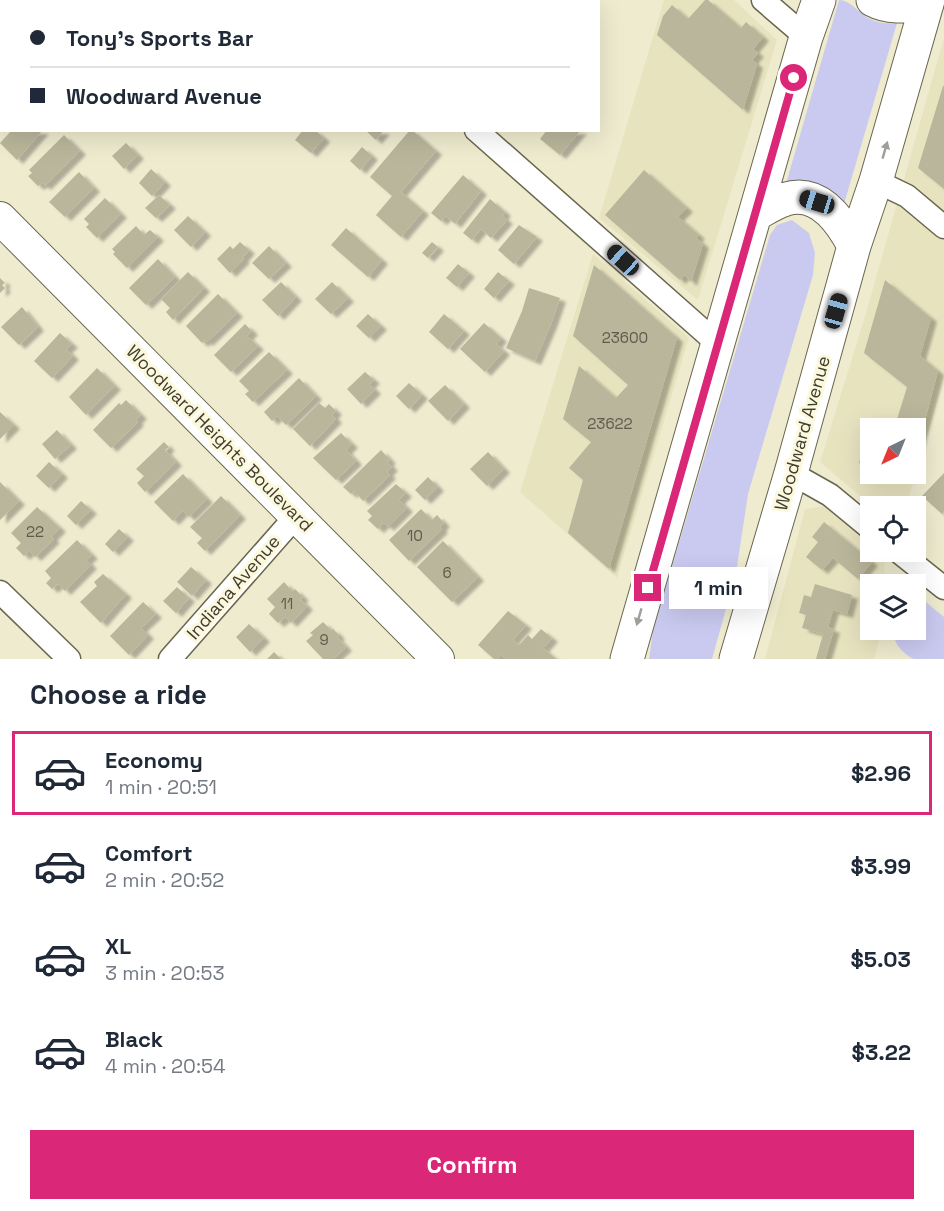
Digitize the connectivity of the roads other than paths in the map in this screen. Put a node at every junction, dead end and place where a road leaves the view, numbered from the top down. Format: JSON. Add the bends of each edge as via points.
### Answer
{"nodes":[{"id":1,"x":763,"y":0,"type":"edge"},
{"id":2,"x":819,"y":0,"type":"edge"},
{"id":3,"x":873,"y":0,"type":"edge"},
{"id":4,"x":927,"y":2,"type":"edge"},
{"id":5,"x":806,"y":37,"type":"junction"},
{"id":6,"x":478,"y":132,"type":"edge"},
{"id":7,"x":876,"y":181,"type":"junction"},
{"id":8,"x":756,"y":214,"type":"junction"},
{"id":9,"x":0,"y":218,"type":"edge"},
{"id":10,"x":944,"y":227,"type":"edge"},
{"id":11,"x":854,"y":246,"type":"junction"},
{"id":12,"x":717,"y":344,"type":"junction"},
{"id":13,"x":791,"y":473,"type":"junction"},
{"id":14,"x":297,"y":515,"type":"junction"},
{"id":15,"x":860,"y":520,"type":"edge"},
{"id":16,"x":912,"y":562,"type":"edge"},
{"id":17,"x":944,"y":588,"type":"edge"},
{"id":18,"x":0,"y":592,"type":"edge"},
{"id":19,"x":69,"y":659,"type":"edge"},
{"id":20,"x":170,"y":659,"type":"edge"},
{"id":21,"x":438,"y":659,"type":"edge"},
{"id":22,"x":627,"y":659,"type":"edge"},
{"id":23,"x":736,"y":659,"type":"edge"}],
"edges":[{"from":1,"to":5,"type":"street"},
{"from":2,"to":5,"type":"main road"},
{"from":3,"to":4,"type":"main road","via":[[903,7]]},
{"from":7,"to":4,"type":"main road","name":"Woodward Avenue","one_way":true},
{"from":5,"to":8,"type":"main road"},
{"from":6,"to":12,"type":"street"},
{"from":7,"to":10,"type":"street","via":[[907,196]]},
{"from":7,"to":11,"type":"main road","name":"Woodward Avenue"},
{"from":8,"to":11,"type":"main road","via":[[786,198],[817,202],[831,210]]},
{"from":8,"to":12,"type":"main road"},
{"from":9,"to":14,"type":"street","name":"Woodward Heights Boulevard"},
{"from":11,"to":13,"type":"main road","name":"Woodward Avenue"},
{"from":12,"to":22,"type":"main road","one_way":true},
{"from":13,"to":15,"type":"street","via":[[830,495]]},
{"from":13,"to":23,"type":"main road","name":"Woodward Avenue"},
{"from":14,"to":20,"type":"street","name":"Indiana Avenue"},
{"from":14,"to":21,"type":"street","name":"Woodward Heights Boulevard"},
{"from":16,"to":17,"type":"street"},
{"from":18,"to":19,"type":"street"}]}
